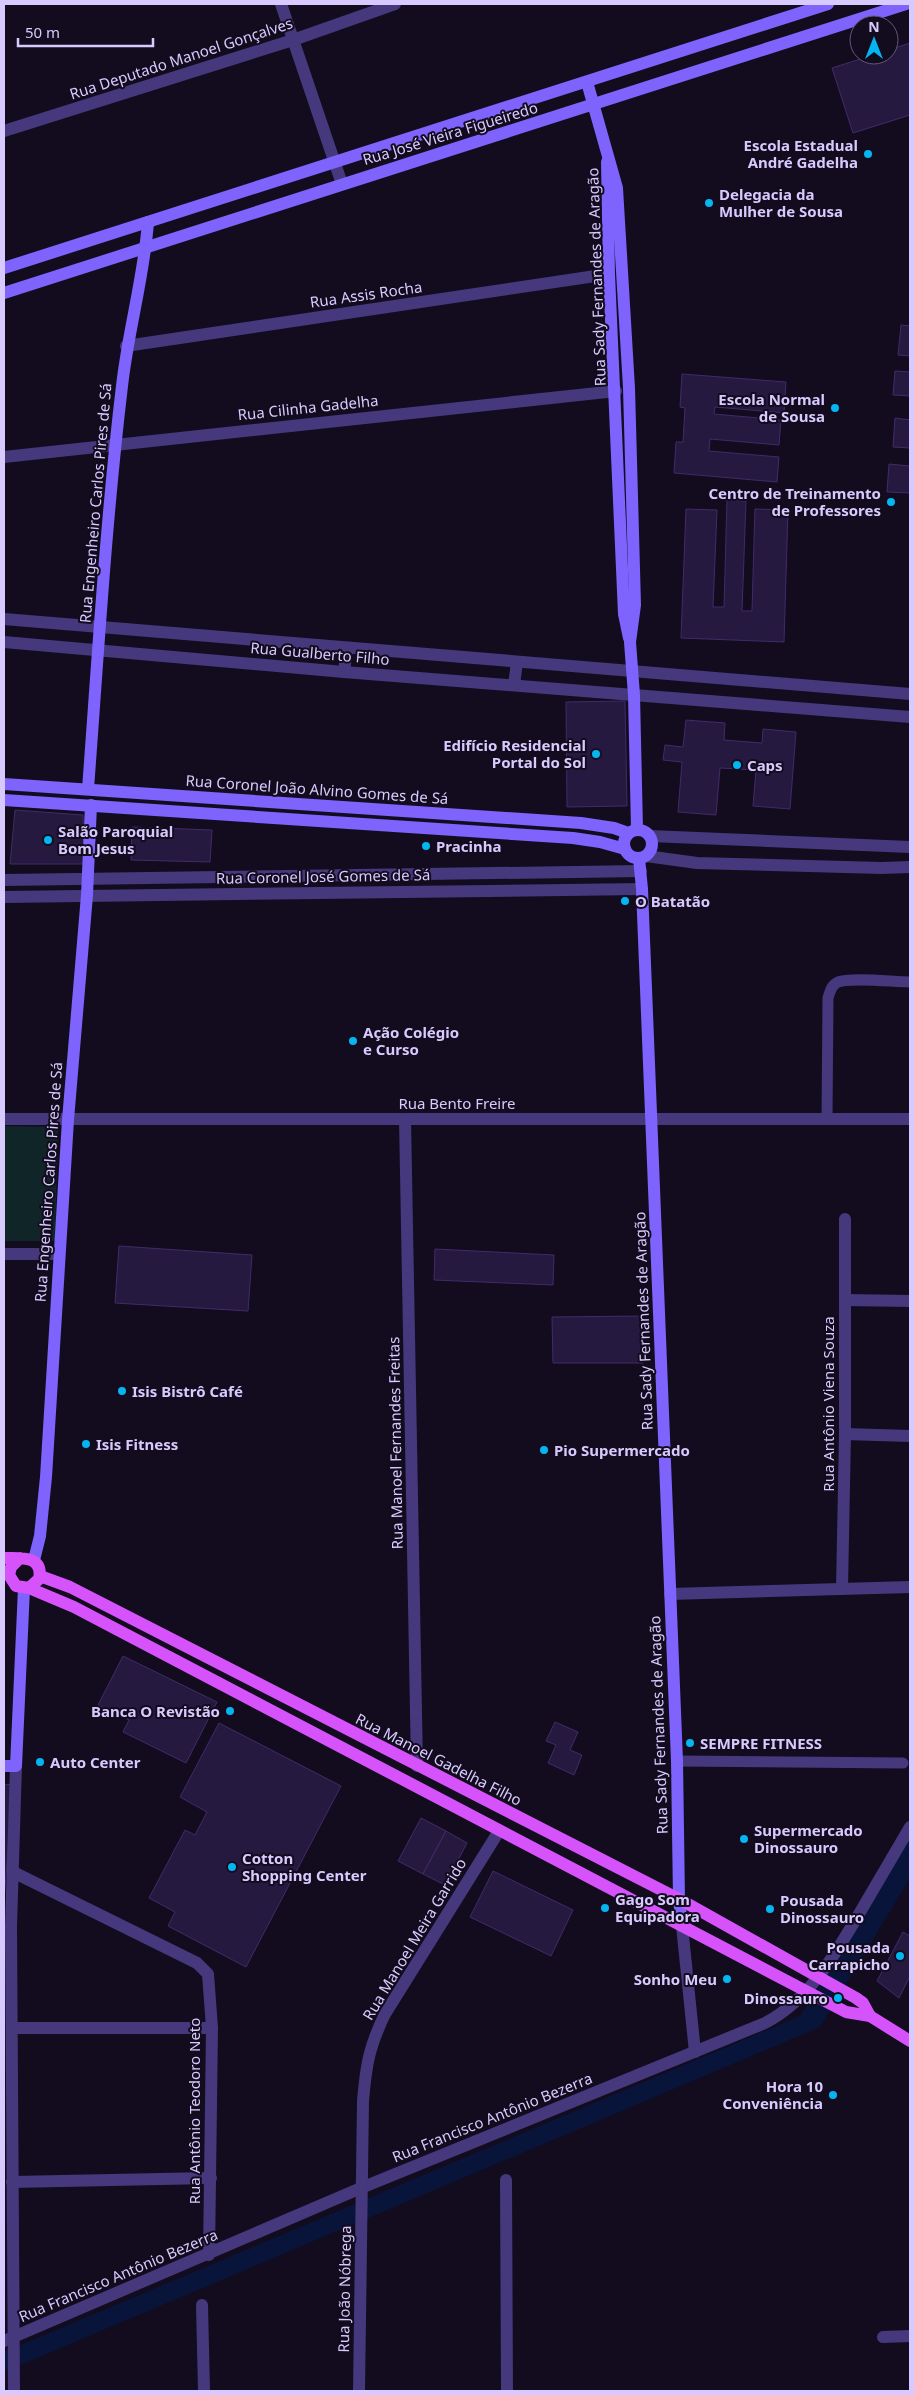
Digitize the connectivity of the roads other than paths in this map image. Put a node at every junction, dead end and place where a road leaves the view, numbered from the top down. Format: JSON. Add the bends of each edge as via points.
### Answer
{"nodes":[{"id":1,"x":281,"y":4,"type":"edge"},
{"id":2,"x":395,"y":4,"type":"edge"},
{"id":3,"x":828,"y":4,"type":"edge"},
{"id":4,"x":906,"y":4,"type":"edge"},
{"id":5,"x":885,"y":7,"type":"edge"},
{"id":6,"x":293,"y":40,"type":"junction"},
{"id":7,"x":587,"y":82,"type":"junction"},
{"id":8,"x":594,"y":105,"type":"junction"},
{"id":9,"x":4,"y":131,"type":"edge"},
{"id":10,"x":608,"y":157,"type":"junction"},
{"id":11,"x":334,"y":162,"type":"junction"},
{"id":12,"x":342,"y":184,"type":"junction"},
{"id":13,"x":148,"y":222,"type":"junction"},
{"id":14,"x":146,"y":247,"type":"junction"},
{"id":15,"x":4,"y":268,"type":"edge"},
{"id":16,"x":609,"y":274,"type":"junction"},
{"id":17,"x":4,"y":293,"type":"edge"},
{"id":18,"x":126,"y":346,"type":"junction"},
{"id":19,"x":616,"y":391,"type":"junction"},
{"id":20,"x":115,"y":444,"type":"junction"},
{"id":21,"x":4,"y":457,"type":"edge"},
{"id":22,"x":4,"y":619,"type":"edge"},
{"id":23,"x":101,"y":627,"type":"junction"},
{"id":24,"x":4,"y":642,"type":"edge"},
{"id":25,"x":630,"y":642,"type":"junction"},
{"id":26,"x":346,"y":648,"type":"junction"},
{"id":27,"x":98,"y":650,"type":"junction"},
{"id":28,"x":517,"y":662,"type":"junction"},
{"id":29,"x":632,"y":671,"type":"junction"},
{"id":30,"x":344,"y":672,"type":"junction"},
{"id":31,"x":514,"y":686,"type":"junction"},
{"id":32,"x":828,"y":687,"type":"junction"},
{"id":33,"x":910,"y":694,"type":"edge"},
{"id":34,"x":634,"y":695,"type":"junction"},
{"id":35,"x":826,"y":710,"type":"junction"},
{"id":36,"x":910,"y":717,"type":"edge"},
{"id":37,"x":4,"y":784,"type":"edge"},
{"id":38,"x":84,"y":789,"type":"junction"},
{"id":39,"x":117,"y":792,"type":"junction"},
{"id":40,"x":205,"y":798,"type":"junction"},
{"id":41,"x":4,"y":800,"type":"edge"},
{"id":42,"x":85,"y":805,"type":"junction"},
{"id":43,"x":328,"y":806,"type":"junction"},
{"id":44,"x":116,"y":807,"type":"junction"},
{"id":45,"x":204,"y":813,"type":"junction"},
{"id":46,"x":446,"y":814,"type":"junction"},
{"id":47,"x":326,"y":821,"type":"junction"},
{"id":48,"x":445,"y":830,"type":"junction"},
{"id":49,"x":633,"y":831,"type":"junction"},
{"id":50,"x":650,"y":836,"type":"junction"},
{"id":51,"x":910,"y":847,"type":"edge"},
{"id":52,"x":624,"y":849,"type":"junction"},
{"id":53,"x":642,"y":861,"type":"junction"},
{"id":54,"x":910,"y":867,"type":"edge"},
{"id":55,"x":88,"y":878,"type":"junction"},
{"id":56,"x":4,"y":880,"type":"edge"},
{"id":57,"x":642,"y":889,"type":"junction"},
{"id":58,"x":87,"y":895,"type":"junction"},
{"id":59,"x":4,"y":897,"type":"edge"},
{"id":60,"x":910,"y":982,"type":"edge"},
{"id":61,"x":650,"y":1118,"type":"junction"},
{"id":62,"x":4,"y":1119,"type":"edge"},
{"id":63,"x":910,"y":1119,"type":"edge"},
{"id":64,"x":68,"y":1120,"type":"junction"},
{"id":65,"x":404,"y":1120,"type":"junction"},
{"id":66,"x":827,"y":1120,"type":"junction"},
{"id":67,"x":845,"y":1219,"type":"dead end"},
{"id":68,"x":4,"y":1254,"type":"edge"},
{"id":69,"x":59,"y":1254,"type":"junction"},
{"id":70,"x":845,"y":1300,"type":"junction"},
{"id":71,"x":910,"y":1301,"type":"edge"},
{"id":72,"x":845,"y":1434,"type":"junction"},
{"id":73,"x":910,"y":1436,"type":"edge"},
{"id":74,"x":4,"y":1558,"type":"edge"},
{"id":75,"x":20,"y":1558,"type":"junction"},
{"id":76,"x":34,"y":1560,"type":"junction"},
{"id":77,"x":7,"y":1569,"type":"edge"},
{"id":78,"x":40,"y":1576,"type":"junction"},
{"id":79,"x":910,"y":1587,"type":"edge"},
{"id":80,"x":26,"y":1588,"type":"junction"},
{"id":81,"x":842,"y":1588,"type":"junction"},
{"id":82,"x":670,"y":1594,"type":"junction"},
{"id":83,"x":677,"y":1761,"type":"junction"},
{"id":84,"x":904,"y":1763,"type":"dead end"},
{"id":85,"x":10,"y":1766,"type":"edge"},
{"id":86,"x":417,"y":1766,"type":"junction"},
{"id":87,"x":910,"y":1828,"type":"edge"},
{"id":88,"x":499,"y":1831,"type":"junction"},
{"id":89,"x":13,"y":1872,"type":"junction"},
{"id":90,"x":679,"y":1899,"type":"junction"},
{"id":91,"x":682,"y":1926,"type":"junction"},
{"id":92,"x":824,"y":1979,"type":"junction"},
{"id":93,"x":811,"y":1994,"type":"junction"},
{"id":94,"x":870,"y":2016,"type":"junction"},
{"id":95,"x":12,"y":2028,"type":"junction"},
{"id":96,"x":212,"y":2028,"type":"junction"},
{"id":97,"x":910,"y":2040,"type":"edge"},
{"id":98,"x":695,"y":2052,"type":"junction"},
{"id":99,"x":211,"y":2178,"type":"junction"},
{"id":100,"x":506,"y":2180,"type":"dead end"},
{"id":101,"x":12,"y":2182,"type":"junction"},
{"id":102,"x":361,"y":2193,"type":"junction"},
{"id":103,"x":208,"y":2254,"type":"junction"},
{"id":104,"x":202,"y":2305,"type":"dead end"},
{"id":105,"x":910,"y":2336,"type":"edge"},
{"id":106,"x":883,"y":2337,"type":"dead end"},
{"id":107,"x":10,"y":2342,"type":"edge"},
{"id":108,"x":14,"y":2388,"type":"edge"},
{"id":109,"x":204,"y":2391,"type":"edge"},
{"id":110,"x":359,"y":2391,"type":"edge"},
{"id":111,"x":507,"y":2391,"type":"edge"}],
"edges":[{"from":1,"to":6,"type":"street"},
{"from":2,"to":6,"type":"street","name":"Rua Deputado Manoel Gonçalves"},
{"from":3,"to":7,"type":"street","name":"Rua José Vieira Figueiredo"},
{"from":4,"to":5,"type":"street","name":"Rua José Vieira Figueiredo"},
{"from":5,"to":8,"type":"street","name":"Rua José Vieira Figueiredo"},
{"from":6,"to":9,"type":"street","name":"Rua Deputado Manoel Gonçalves"},
{"from":6,"to":11,"type":"street"},
{"from":7,"to":8,"type":"street"},
{"from":7,"to":11,"type":"street","name":"Rua José Vieira Figueiredo"},
{"from":8,"to":10,"type":"street"},
{"from":8,"to":12,"type":"street","name":"Rua José Vieira Figueiredo"},
{"from":10,"to":16,"type":"street","name":"Rua Sady Fernandes de Aragão"},
{"from":10,"to":25,"type":"street","name":"Rua Sady Fernandes de Aragão","via":[[617,188],[629,388],[635,605]]},
{"from":11,"to":12,"type":"street"},
{"from":11,"to":13,"type":"street","name":"Rua José Vieira Figueiredo"},
{"from":12,"to":14,"type":"street","name":"Rua José Vieira Figueiredo"},
{"from":13,"to":14,"type":"street","name":"Rua Engenheiro Carlos Pires de Sá"},
{"from":13,"to":15,"type":"street","name":"Rua José Vieira Figueiredo"},
{"from":14,"to":17,"type":"street","name":"Rua José Vieira Figueiredo"},
{"from":14,"to":18,"type":"street","name":"Rua Engenheiro Carlos Pires de Sá"},
{"from":16,"to":18,"type":"street","name":"Rua Assis Rocha"},
{"from":16,"to":19,"type":"street","name":"Rua Sady Fernandes de Aragão"},
{"from":18,"to":20,"type":"street","name":"Rua Engenheiro Carlos Pires de Sá"},
{"from":19,"to":20,"type":"street","name":"Rua Cilinha Gadelha"},
{"from":19,"to":25,"type":"street","name":"Rua Sady Fernandes de Aragão","via":[[624,614]]},
{"from":20,"to":21,"type":"street","name":"Rua Cilinha Gadelha"},
{"from":20,"to":23,"type":"street","name":"Rua Engenheiro Carlos Pires de Sá"},
{"from":22,"to":23,"type":"street","name":"Rua Gualberto Filho"},
{"from":23,"to":26,"type":"street","name":"Rua Gualberto Filho"},
{"from":23,"to":27,"type":"street","name":"Rua Engenheiro Carlos Pires de Sá"},
{"from":24,"to":27,"type":"street","name":"Rua Gualberto Filho"},
{"from":25,"to":29,"type":"street","name":"Rua Sady Fernandes de Aragão"},
{"from":26,"to":28,"type":"street","name":"Rua Gualberto Filho"},
{"from":26,"to":30,"type":"street"},
{"from":27,"to":30,"type":"street","name":"Rua Gualberto Filho"},
{"from":27,"to":38,"type":"street","name":"Rua Engenheiro Carlos Pires de Sá"},
{"from":28,"to":29,"type":"street","name":"Rua Gualberto Filho"},
{"from":28,"to":31,"type":"street"},
{"from":29,"to":32,"type":"street","name":"Rua Gualberto Filho"},
{"from":29,"to":34,"type":"street","name":"Rua Sady Fernandes de Aragão"},
{"from":30,"to":31,"type":"street","name":"Rua Gualberto Filho"},
{"from":31,"to":34,"type":"street","name":"Rua Gualberto Filho"},
{"from":32,"to":33,"type":"street","name":"Rua Gualberto Filho"},
{"from":32,"to":35,"type":"street"},
{"from":34,"to":35,"type":"street","name":"Rua Gualberto Filho"},
{"from":34,"to":49,"type":"street","name":"Rua Sady Fernandes de Aragão"},
{"from":35,"to":36,"type":"street","name":"Rua Gualberto Filho"},
{"from":37,"to":38,"type":"street","name":"Rua Coronel João Alvino Gomes de Sá"},
{"from":38,"to":39,"type":"street","name":"Rua Coronel João Alvino Gomes de Sá"},
{"from":38,"to":42,"type":"street","name":"Rua Engenheiro Carlos Pires de Sá","via":[[76,798]]},
{"from":39,"to":40,"type":"street","name":"Rua Coronel João Alvino Gomes de Sá"},
{"from":39,"to":44,"type":"street","via":[[120,801]]},
{"from":40,"to":43,"type":"street","name":"Rua Coronel João Alvino Gomes de Sá"},
{"from":40,"to":45,"type":"street"},
{"from":41,"to":42,"type":"street","name":"Rua Coronel João Alvino Gomes de Sá"},
{"from":42,"to":44,"type":"street","name":"Rua Coronel João Alvino Gomes de Sá"},
{"from":42,"to":55,"type":"street","name":"Rua Engenheiro Carlos Pires de Sá"},
{"from":43,"to":46,"type":"street","name":"Rua Coronel João Alvino Gomes de Sá"},
{"from":43,"to":47,"type":"street"},
{"from":44,"to":45,"type":"street","name":"Rua Coronel João Alvino Gomes de Sá"},
{"from":45,"to":47,"type":"street","name":"Rua Coronel João Alvino Gomes de Sá"},
{"from":46,"to":48,"type":"street"},
{"from":46,"to":49,"type":"street","name":"Rua Coronel João Alvino Gomes de Sá","via":[[581,823]]},
{"from":47,"to":48,"type":"street","name":"Rua Coronel João Alvino Gomes de Sá"},
{"from":48,"to":52,"type":"street","name":"Rua Coronel João Alvino Gomes de Sá","via":[[573,838]]},
{"from":49,"to":50,"type":"street","via":[[647,832]]},
{"from":49,"to":52,"type":"street","via":[[624,841]]},
{"from":50,"to":51,"type":"street"},
{"from":50,"to":53,"type":"street","via":[[652,846]]},
{"from":52,"to":53,"type":"street"},
{"from":53,"to":54,"type":"street","name":"Rua Coronel José Gomes de Sá"},
{"from":53,"to":55,"type":"street","name":"Rua Coronel José Gomes de Sá"},
{"from":53,"to":57,"type":"street","name":"Rua Sady Fernandes de Aragão"},
{"from":55,"to":56,"type":"street","name":"Rua Coronel José Gomes de Sá"},
{"from":55,"to":58,"type":"street","name":"Rua Engenheiro Carlos Pires de Sá"},
{"from":57,"to":58,"type":"street","name":"Rua Coronel José Gomes de Sá"},
{"from":57,"to":61,"type":"street","name":"Rua Sady Fernandes de Aragão"},
{"from":58,"to":59,"type":"street","name":"Rua Coronel José Gomes de Sá"},
{"from":58,"to":64,"type":"street","name":"Rua Engenheiro Carlos Pires de Sá"},
{"from":60,"to":66,"type":"lane","via":[[837,982],[831,989],[828,998]]},
{"from":61,"to":65,"type":"street","name":"Rua Bento Freire"},
{"from":61,"to":66,"type":"street","name":"Rua Bento Freire"},
{"from":61,"to":82,"type":"street","name":"Rua Sady Fernandes de Aragão"},
{"from":62,"to":64,"type":"street","name":"Rua Bento Freire"},
{"from":63,"to":66,"type":"street","name":"Rua Bento Freire"},
{"from":64,"to":65,"type":"street","name":"Rua Bento Freire"},
{"from":64,"to":69,"type":"street","name":"Rua Engenheiro Carlos Pires de Sá"},
{"from":65,"to":86,"type":"street","name":"Rua Manoel Fernandes Freitas"},
{"from":67,"to":70,"type":"street","name":"Rua Antônio Viena Souza"},
{"from":68,"to":69,"type":"street"},
{"from":69,"to":76,"type":"street","name":"Rua Engenheiro Carlos Pires de Sá","via":[[43,1519]]},
{"from":70,"to":71,"type":"street"},
{"from":70,"to":72,"type":"street","name":"Rua Antônio Viena Souza"},
{"from":72,"to":73,"type":"street"},
{"from":72,"to":81,"type":"street","name":"Rua Antônio Viena Souza"},
{"from":74,"to":75,"type":"main road"},
{"from":75,"to":76,"type":"main road"},
{"from":75,"to":77,"type":"main road"},
{"from":76,"to":78,"type":"main road"},
{"from":77,"to":80,"type":"main road","via":[[13,1583]]},
{"from":78,"to":80,"type":"main road","via":[[37,1582]]},
{"from":78,"to":86,"type":"main road","name":"Rua Manoel Gadelha Filho","via":[[70,1587]]},
{"from":79,"to":81,"type":"street"},
{"from":80,"to":85,"type":"street"},
{"from":80,"to":88,"type":"main road","via":[[74,1607]]},
{"from":81,"to":82,"type":"street"},
{"from":82,"to":83,"type":"street","name":"Rua Sady Fernandes de Aragão"},
{"from":83,"to":84,"type":"lane"},
{"from":83,"to":90,"type":"street","name":"Rua Sady Fernandes de Aragão"},
{"from":85,"to":89,"type":"street"},
{"from":86,"to":90,"type":"main road","name":"Rua Manoel Gadelha Filho"},
{"from":87,"to":92,"type":"street","name":"Rua Francisco Antônio Bezerra","via":[[828,1965]]},
{"from":88,"to":91,"type":"main road"},
{"from":88,"to":102,"type":"street","name":"Rua Manoel Meira Garrido","via":[[385,2014],[372,2042],[366,2070]]},
{"from":89,"to":95,"type":"street"},
{"from":89,"to":96,"type":"street","name":"Rua Antônio Teodoro Neto","via":[[205,1969],[210,1978]]},
{"from":90,"to":91,"type":"street","name":"Rua Sady Fernandes de Aragão"},
{"from":90,"to":92,"type":"main road","name":"Rua Manoel Gadelha Filho"},
{"from":91,"to":93,"type":"main road"},
{"from":91,"to":98,"type":"street","name":"Rua Sady Fernandes de Aragão"},
{"from":92,"to":93,"type":"street","name":"Rua Francisco Antônio Bezerra"},
{"from":92,"to":94,"type":"main road","name":"Rua Manoel Gadelha Filho","via":[[856,1998]]},
{"from":93,"to":94,"type":"main road","via":[[846,2012]]},
{"from":93,"to":98,"type":"street","name":"Rua Francisco Antônio Bezerra","via":[[778,2017]]},
{"from":94,"to":97,"type":"main road"},
{"from":95,"to":96,"type":"street"},
{"from":95,"to":101,"type":"street"},
{"from":96,"to":99,"type":"street","name":"Rua Antônio Teodoro Neto"},
{"from":98,"to":102,"type":"street","name":"Rua Francisco Antônio Bezerra"},
{"from":99,"to":101,"type":"street"},
{"from":99,"to":103,"type":"street","name":"Rua Antônio Teodoro Neto"},
{"from":100,"to":111,"type":"street"},
{"from":101,"to":107,"type":"street"},
{"from":102,"to":103,"type":"street","name":"Rua Francisco Antônio Bezerra"},
{"from":102,"to":110,"type":"street","name":"Rua João Nóbrega"},
{"from":103,"to":107,"type":"street","name":"Rua Francisco Antônio Bezerra"},
{"from":104,"to":109,"type":"street"},
{"from":105,"to":106,"type":"street"},
{"from":107,"to":108,"type":"street"}]}
